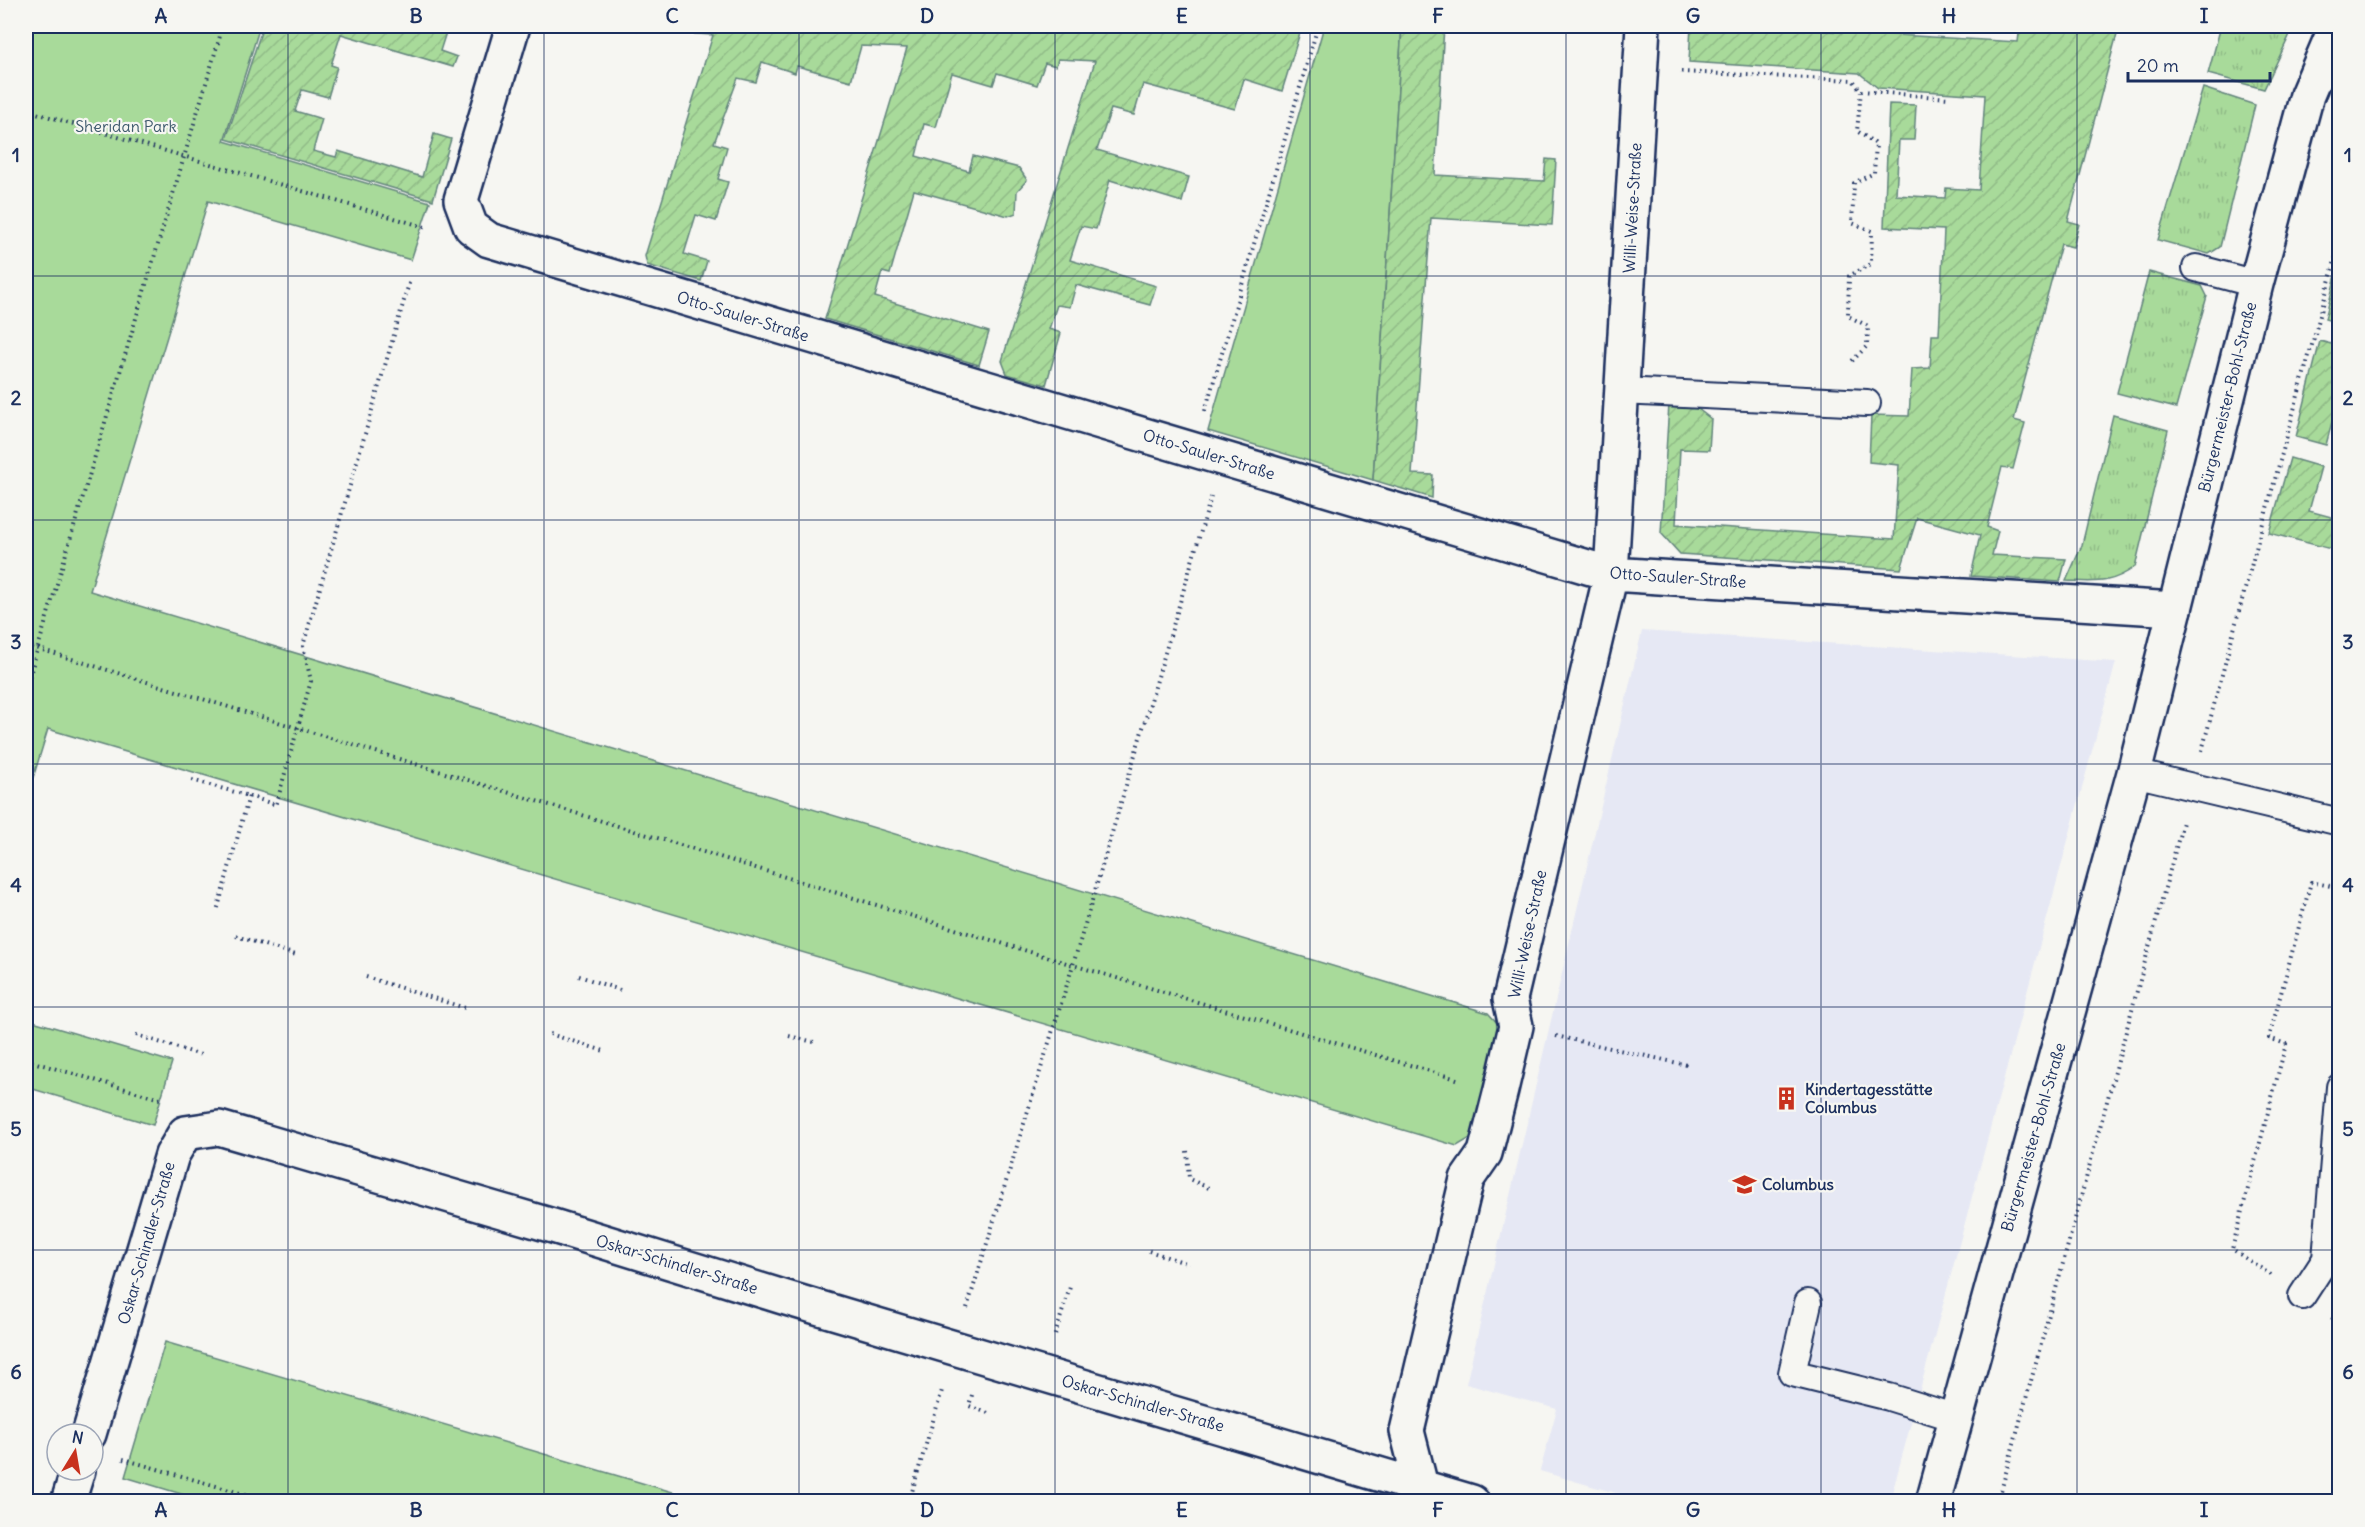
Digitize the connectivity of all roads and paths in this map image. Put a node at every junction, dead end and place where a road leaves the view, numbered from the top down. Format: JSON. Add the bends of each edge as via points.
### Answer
{"nodes":[{"id":1,"x":223,"y":26,"type":"edge"},
{"id":2,"x":513,"y":26,"type":"edge"},
{"id":3,"x":1318,"y":26,"type":"edge"},
{"id":4,"x":1643,"y":26,"type":"edge"},
{"id":5,"x":2340,"y":28,"type":"edge"},
{"id":6,"x":1640,"y":75,"type":"junction"},
{"id":7,"x":1861,"y":91,"type":"junction"},
{"id":8,"x":1949,"y":98,"type":"dead end"},
{"id":9,"x":26,"y":110,"type":"edge"},
{"id":10,"x":184,"y":157,"type":"junction"},
{"id":11,"x":426,"y":227,"type":"dead end"},
{"id":12,"x":2340,"y":242,"type":"edge"},
{"id":13,"x":2196,"y":268,"type":"dead end"},
{"id":14,"x":410,"y":280,"type":"dead end"},
{"id":15,"x":2256,"y":284,"type":"junction"},
{"id":16,"x":1621,"y":391,"type":"junction"},
{"id":17,"x":1856,"y":403,"type":"joint"},
{"id":18,"x":1208,"y":454,"type":"junction"},
{"id":19,"x":1611,"y":574,"type":"junction"},
{"id":20,"x":2175,"y":609,"type":"junction"},
{"id":21,"x":26,"y":645,"type":"edge"},
{"id":22,"x":37,"y":648,"type":"junction"},
{"id":23,"x":26,"y":688,"type":"edge"},
{"id":24,"x":298,"y":728,"type":"junction"},
{"id":25,"x":2134,"y":773,"type":"junction"},
{"id":26,"x":192,"y":780,"type":"dead end"},
{"id":27,"x":2193,"y":787,"type":"junction"},
{"id":28,"x":249,"y":796,"type":"junction"},
{"id":29,"x":2340,"y":822,"type":"edge"},
{"id":30,"x":2340,"y":888,"type":"edge"},
{"id":31,"x":217,"y":910,"type":"dead end"},
{"id":32,"x":236,"y":936,"type":"dead end"},
{"id":33,"x":296,"y":955,"type":"dead end"},
{"id":34,"x":1073,"y":965,"type":"junction"},
{"id":35,"x":579,"y":976,"type":"dead end"},
{"id":36,"x":366,"y":977,"type":"dead end"},
{"id":37,"x":620,"y":990,"type":"dead end"},
{"id":38,"x":465,"y":1008,"type":"dead end"},
{"id":39,"x":550,"y":1034,"type":"dead end"},
{"id":40,"x":136,"y":1035,"type":"dead end"},
{"id":41,"x":789,"y":1036,"type":"dead end"},
{"id":42,"x":1562,"y":1038,"type":"dead end"},
{"id":43,"x":814,"y":1042,"type":"dead end"},
{"id":44,"x":603,"y":1051,"type":"dead end"},
{"id":45,"x":201,"y":1055,"type":"dead end"},
{"id":46,"x":26,"y":1060,"type":"edge"},
{"id":47,"x":1688,"y":1065,"type":"dead end"},
{"id":48,"x":1501,"y":1090,"type":"junction"},
{"id":49,"x":2339,"y":1102,"type":"edge"},
{"id":50,"x":185,"y":1133,"type":"junction"},
{"id":51,"x":1186,"y":1151,"type":"dead end"},
{"id":52,"x":1211,"y":1189,"type":"dead end"},
{"id":53,"x":1149,"y":1251,"type":"dead end"},
{"id":54,"x":1189,"y":1264,"type":"dead end"},
{"id":55,"x":1070,"y":1287,"type":"dead end"},
{"id":56,"x":2302,"y":1296,"type":"joint"},
{"id":57,"x":1808,"y":1303,"type":"dead end"},
{"id":58,"x":954,"y":1347,"type":"junction"},
{"id":59,"x":1043,"y":1374,"type":"junction"},
{"id":60,"x":1956,"y":1418,"type":"junction"},
{"id":61,"x":93,"y":1422,"type":"edge"},
{"id":62,"x":115,"y":1457,"type":"dead end"},
{"id":63,"x":75,"y":1482,"type":"edge"},
{"id":64,"x":1419,"y":1494,"type":"edge"},
{"id":65,"x":69,"y":1502,"type":"edge"},
{"id":66,"x":271,"y":1502,"type":"edge"},
{"id":67,"x":909,"y":1502,"type":"edge"},
{"id":68,"x":1472,"y":1502,"type":"edge"},
{"id":69,"x":1933,"y":1502,"type":"edge"},
{"id":70,"x":1998,"y":1502,"type":"edge"}],
"edges":[{"from":1,"to":10,"type":"path"},
{"from":2,"to":18,"type":"street","name":"Otto-Sauler-Straße","via":[[461,201],[471,227],[489,240]]},
{"from":3,"to":18,"type":"path"},
{"from":4,"to":6,"type":"street","name":"Willi-Weise-Straße"},
{"from":5,"to":15,"type":"street","name":"Bürgermeister-Bohl-Straße","via":[[2330,41],[2307,95]]},
{"from":6,"to":7,"type":"path","via":[[1688,72],[1853,80]]},
{"from":6,"to":16,"type":"street","name":"Willi-Weise-Straße"},
{"from":7,"to":8,"type":"path"},
{"from":7,"to":17,"type":"path","via":[[1857,131],[1876,144],[1874,173],[1854,183],[1852,224],[1872,231],[1871,264],[1850,276],[1848,316],[1868,326],[1867,346],[1846,366]]},
{"from":9,"to":10,"type":"path"},
{"from":10,"to":11,"type":"path"},
{"from":10,"to":22,"type":"path"},
{"from":12,"to":27,"type":"path"},
{"from":13,"to":15,"type":"lane"},
{"from":14,"to":24,"type":"path","via":[[303,646],[311,681]]},
{"from":15,"to":20,"type":"street","name":"Bürgermeister-Bohl-Straße"},
{"from":16,"to":17,"type":"lane"},
{"from":16,"to":19,"type":"street","name":"Willi-Weise-Straße"},
{"from":18,"to":19,"type":"street","name":"Otto-Sauler-Straße"},
{"from":18,"to":34,"type":"path"},
{"from":19,"to":20,"type":"street","name":"Otto-Sauler-Straße"},
{"from":19,"to":48,"type":"street","name":"Willi-Weise-Straße","via":[[1510,999],[1516,1026]]},
{"from":20,"to":25,"type":"street","name":"Bürgermeister-Bohl-Straße"},
{"from":21,"to":22,"type":"path"},
{"from":22,"to":23,"type":"path"},
{"from":22,"to":24,"type":"path"},
{"from":24,"to":28,"type":"path","via":[[276,805]]},
{"from":24,"to":34,"type":"path"},
{"from":25,"to":27,"type":"lane"},
{"from":25,"to":60,"type":"street","name":"Bürgermeister-Bohl-Straße"},
{"from":26,"to":28,"type":"path"},
{"from":27,"to":29,"type":"lane"},
{"from":27,"to":70,"type":"path"},
{"from":28,"to":31,"type":"path"},
{"from":30,"to":56,"type":"path","via":[[2311,882],[2269,1038],[2286,1044],[2232,1249]]},
{"from":32,"to":33,"type":"path"},
{"from":34,"to":48,"type":"path"},
{"from":34,"to":58,"type":"path"},
{"from":35,"to":37,"type":"path"},
{"from":36,"to":38,"type":"path"},
{"from":39,"to":44,"type":"path"},
{"from":40,"to":45,"type":"path"},
{"from":41,"to":43,"type":"path"},
{"from":42,"to":47,"type":"path"},
{"from":46,"to":50,"type":"path","via":[[161,1099]]},
{"from":48,"to":64,"type":"street","name":"Willi-Weise-Straße","via":[[1485,1153],[1467,1179],[1407,1431]]},
{"from":49,"to":56,"type":"lane","via":[[2326,1259]]},
{"from":50,"to":58,"type":"street","name":"Oskar-Schindler-Straße","via":[[219,1128]]},
{"from":50,"to":61,"type":"street","name":"Oskar-Schindler-Straße","via":[[172,1155]]},
{"from":51,"to":52,"type":"path","via":[[1189,1179]]},
{"from":53,"to":54,"type":"path"},
{"from":55,"to":59,"type":"path"},
{"from":57,"to":60,"type":"lane","via":[[1792,1373]]},
{"from":58,"to":59,"type":"street","name":"Oskar-Schindler-Straße"},
{"from":58,"to":67,"type":"path"},
{"from":59,"to":64,"type":"street","name":"Oskar-Schindler-Straße"},
{"from":60,"to":69,"type":"street","name":"Bürgermeister-Bohl-Straße"},
{"from":62,"to":66,"type":"path"},
{"from":63,"to":65,"type":"street"},
{"from":64,"to":68,"type":"street","name":"Oskar-Schindler-Straße"}]}
